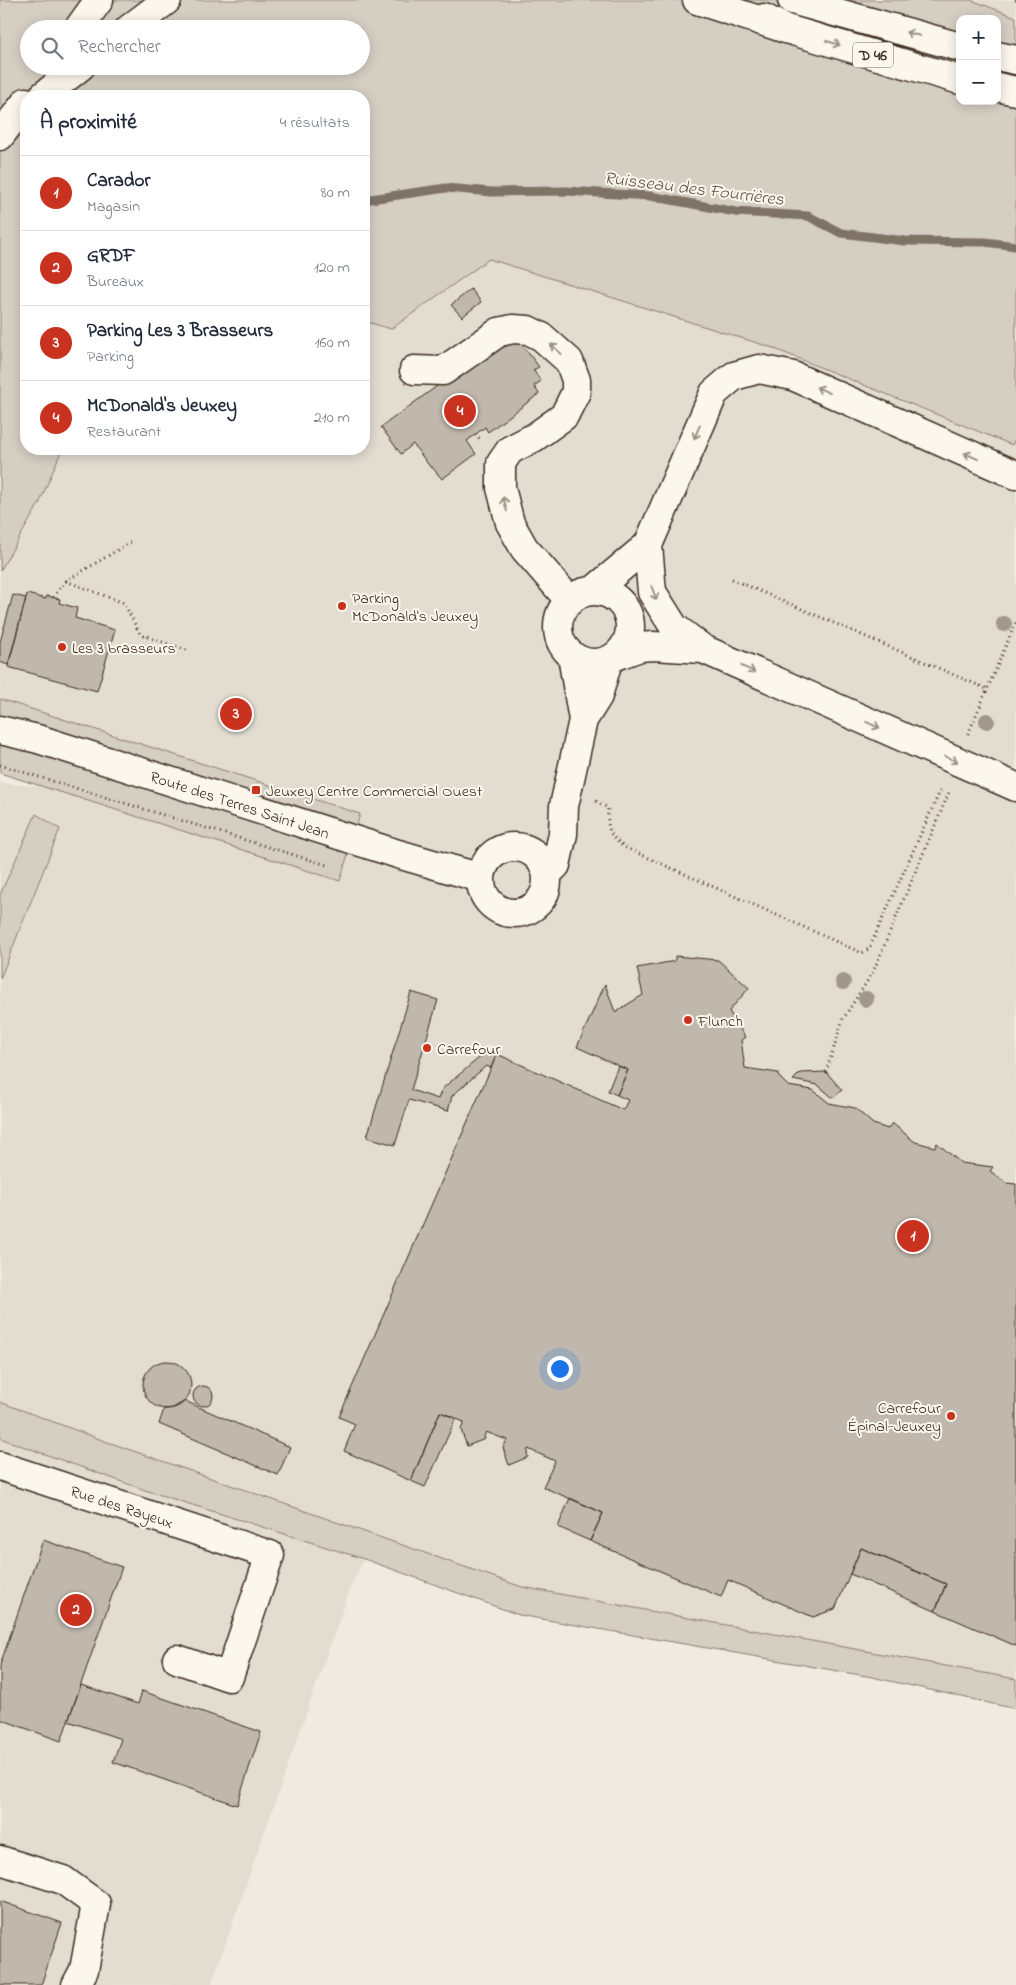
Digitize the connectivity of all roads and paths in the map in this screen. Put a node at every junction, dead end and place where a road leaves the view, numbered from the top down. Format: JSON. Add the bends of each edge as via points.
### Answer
{"nodes":[{"id":1,"x":99,"y":0,"type":"edge"},
{"id":2,"x":168,"y":0,"type":"edge"},
{"id":3,"x":697,"y":0,"type":"edge"},
{"id":4,"x":725,"y":0,"type":"edge"},
{"id":5,"x":792,"y":0,"type":"edge"},
{"id":6,"x":85,"y":20,"type":"edge"},
{"id":7,"x":141,"y":20,"type":"edge"},
{"id":8,"x":786,"y":29,"type":"junction"},
{"id":9,"x":956,"y":46,"type":"edge"},
{"id":10,"x":1001,"y":57,"type":"edge"},
{"id":11,"x":1016,"y":60,"type":"edge"},
{"id":12,"x":45,"y":75,"type":"edge"},
{"id":13,"x":70,"y":75,"type":"edge"},
{"id":14,"x":956,"y":79,"type":"edge"},
{"id":15,"x":1001,"y":88,"type":"edge"},
{"id":16,"x":34,"y":90,"type":"edge"},
{"id":17,"x":51,"y":90,"type":"edge"},
{"id":18,"x":1016,"y":91,"type":"edge"},
{"id":19,"x":414,"y":370,"type":"dead end"},
{"id":20,"x":1016,"y":475,"type":"edge"},
{"id":21,"x":131,"y":542,"type":"dead end"},
{"id":22,"x":648,"y":545,"type":"junction"},
{"id":23,"x":732,"y":578,"type":"dead end"},
{"id":24,"x":66,"y":581,"type":"junction"},
{"id":25,"x":581,"y":596,"type":"junction"},
{"id":26,"x":53,"y":597,"type":"dead end"},
{"id":27,"x":1016,"y":622,"type":"edge"},
{"id":28,"x":703,"y":649,"type":"junction"},
{"id":29,"x":189,"y":651,"type":"dead end"},
{"id":30,"x":572,"y":656,"type":"junction"},
{"id":31,"x":613,"y":658,"type":"junction"},
{"id":32,"x":987,"y":689,"type":"junction"},
{"id":33,"x":583,"y":720,"type":"junction"},
{"id":34,"x":0,"y":730,"type":"edge"},
{"id":35,"x":956,"y":761,"type":"junction"},
{"id":36,"x":0,"y":765,"type":"edge"},
{"id":37,"x":1016,"y":787,"type":"edge"},
{"id":38,"x":566,"y":799,"type":"junction"},
{"id":39,"x":524,"y":848,"type":"junction"},
{"id":40,"x":332,"y":867,"type":"dead end"},
{"id":41,"x":547,"y":874,"type":"junction"},
{"id":42,"x":481,"y":878,"type":"junction"},
{"id":43,"x":826,"y":1072,"type":"dead end"},
{"id":44,"x":0,"y":1466,"type":"edge"},
{"id":45,"x":177,"y":1659,"type":"dead end"},
{"id":46,"x":0,"y":1860,"type":"edge"},
{"id":47,"x":76,"y":1985,"type":"edge"}],
"edges":[{"from":1,"to":6,"type":"main road"},
{"from":2,"to":7,"type":"main road"},
{"from":3,"to":8,"type":"main road"},
{"from":4,"to":8,"type":"main road","number":"D 46"},
{"from":9,"to":5,"type":"main road","number":"D 46","one_way":true},
{"from":8,"to":14,"type":"main road","number":"D 46","one_way":true},
{"from":10,"to":11,"type":"main road"},
{"from":12,"to":16,"type":"main road"},
{"from":13,"to":17,"type":"main road"},
{"from":15,"to":18,"type":"main road"},
{"from":25,"to":19,"type":"main road","one_way":true,"via":[[524,548],[510,523],[501,488],[501,463],[510,450],[564,416],[576,392],[576,380],[568,361],[542,337],[528,330],[513,329],[499,332],[443,372]]},
{"from":20,"to":22,"type":"main road","one_way":true,"via":[[793,376],[759,369],[734,376],[714,393]]},
{"from":21,"to":24,"type":"path"},
{"from":22,"to":25,"type":"main road"},
{"from":22,"to":28,"type":"main road","one_way":true,"via":[[652,592],[674,627]]},
{"from":23,"to":32,"type":"path"},
{"from":24,"to":26,"type":"path"},
{"from":24,"to":29,"type":"path","via":[[124,603],[140,634]]},
{"from":25,"to":30,"type":"main road","via":[[564,608],[558,627],[560,638]]},
{"from":25,"to":31,"type":"main road","via":[[614,597],[628,614],[629,636],[625,646]]},
{"from":27,"to":32,"type":"path"},
{"from":28,"to":31,"type":"main road","via":[[640,647]]},
{"from":28,"to":35,"type":"main road","one_way":true},
{"from":30,"to":31,"type":"main road","via":[[589,663]]},
{"from":30,"to":33,"type":"main road"},
{"from":31,"to":33,"type":"main road","via":[[598,696]]},
{"from":32,"to":35,"type":"path"},
{"from":33,"to":38,"type":"main road"},
{"from":34,"to":42,"type":"main road","name":"Route des Terres Saint Jean","via":[[38,739]]},
{"from":35,"to":37,"type":"main road"},
{"from":36,"to":40,"type":"path"},
{"from":38,"to":39,"type":"main road","via":[[541,834]]},
{"from":38,"to":41,"type":"main road","via":[[564,834],[556,865]]},
{"from":38,"to":43,"type":"path","via":[[585,795],[608,808],[607,823],[612,838],[624,847],[862,953],[869,949],[941,789],[951,788],[873,972],[843,1019]]},
{"from":39,"to":41,"type":"main road","via":[[543,863]]},
{"from":39,"to":42,"type":"main road","via":[[509,847],[498,851],[486,863]]},
{"from":41,"to":42,"type":"main road","via":[[546,888],[540,900],[530,909],[516,913],[505,912],[487,899]]},
{"from":44,"to":45,"type":"main road","name":"Rue des Rayeux","via":[[270,1555],[229,1677]]},
{"from":46,"to":47,"type":"main road","via":[[63,1880],[96,1904],[84,1970]]}]}
